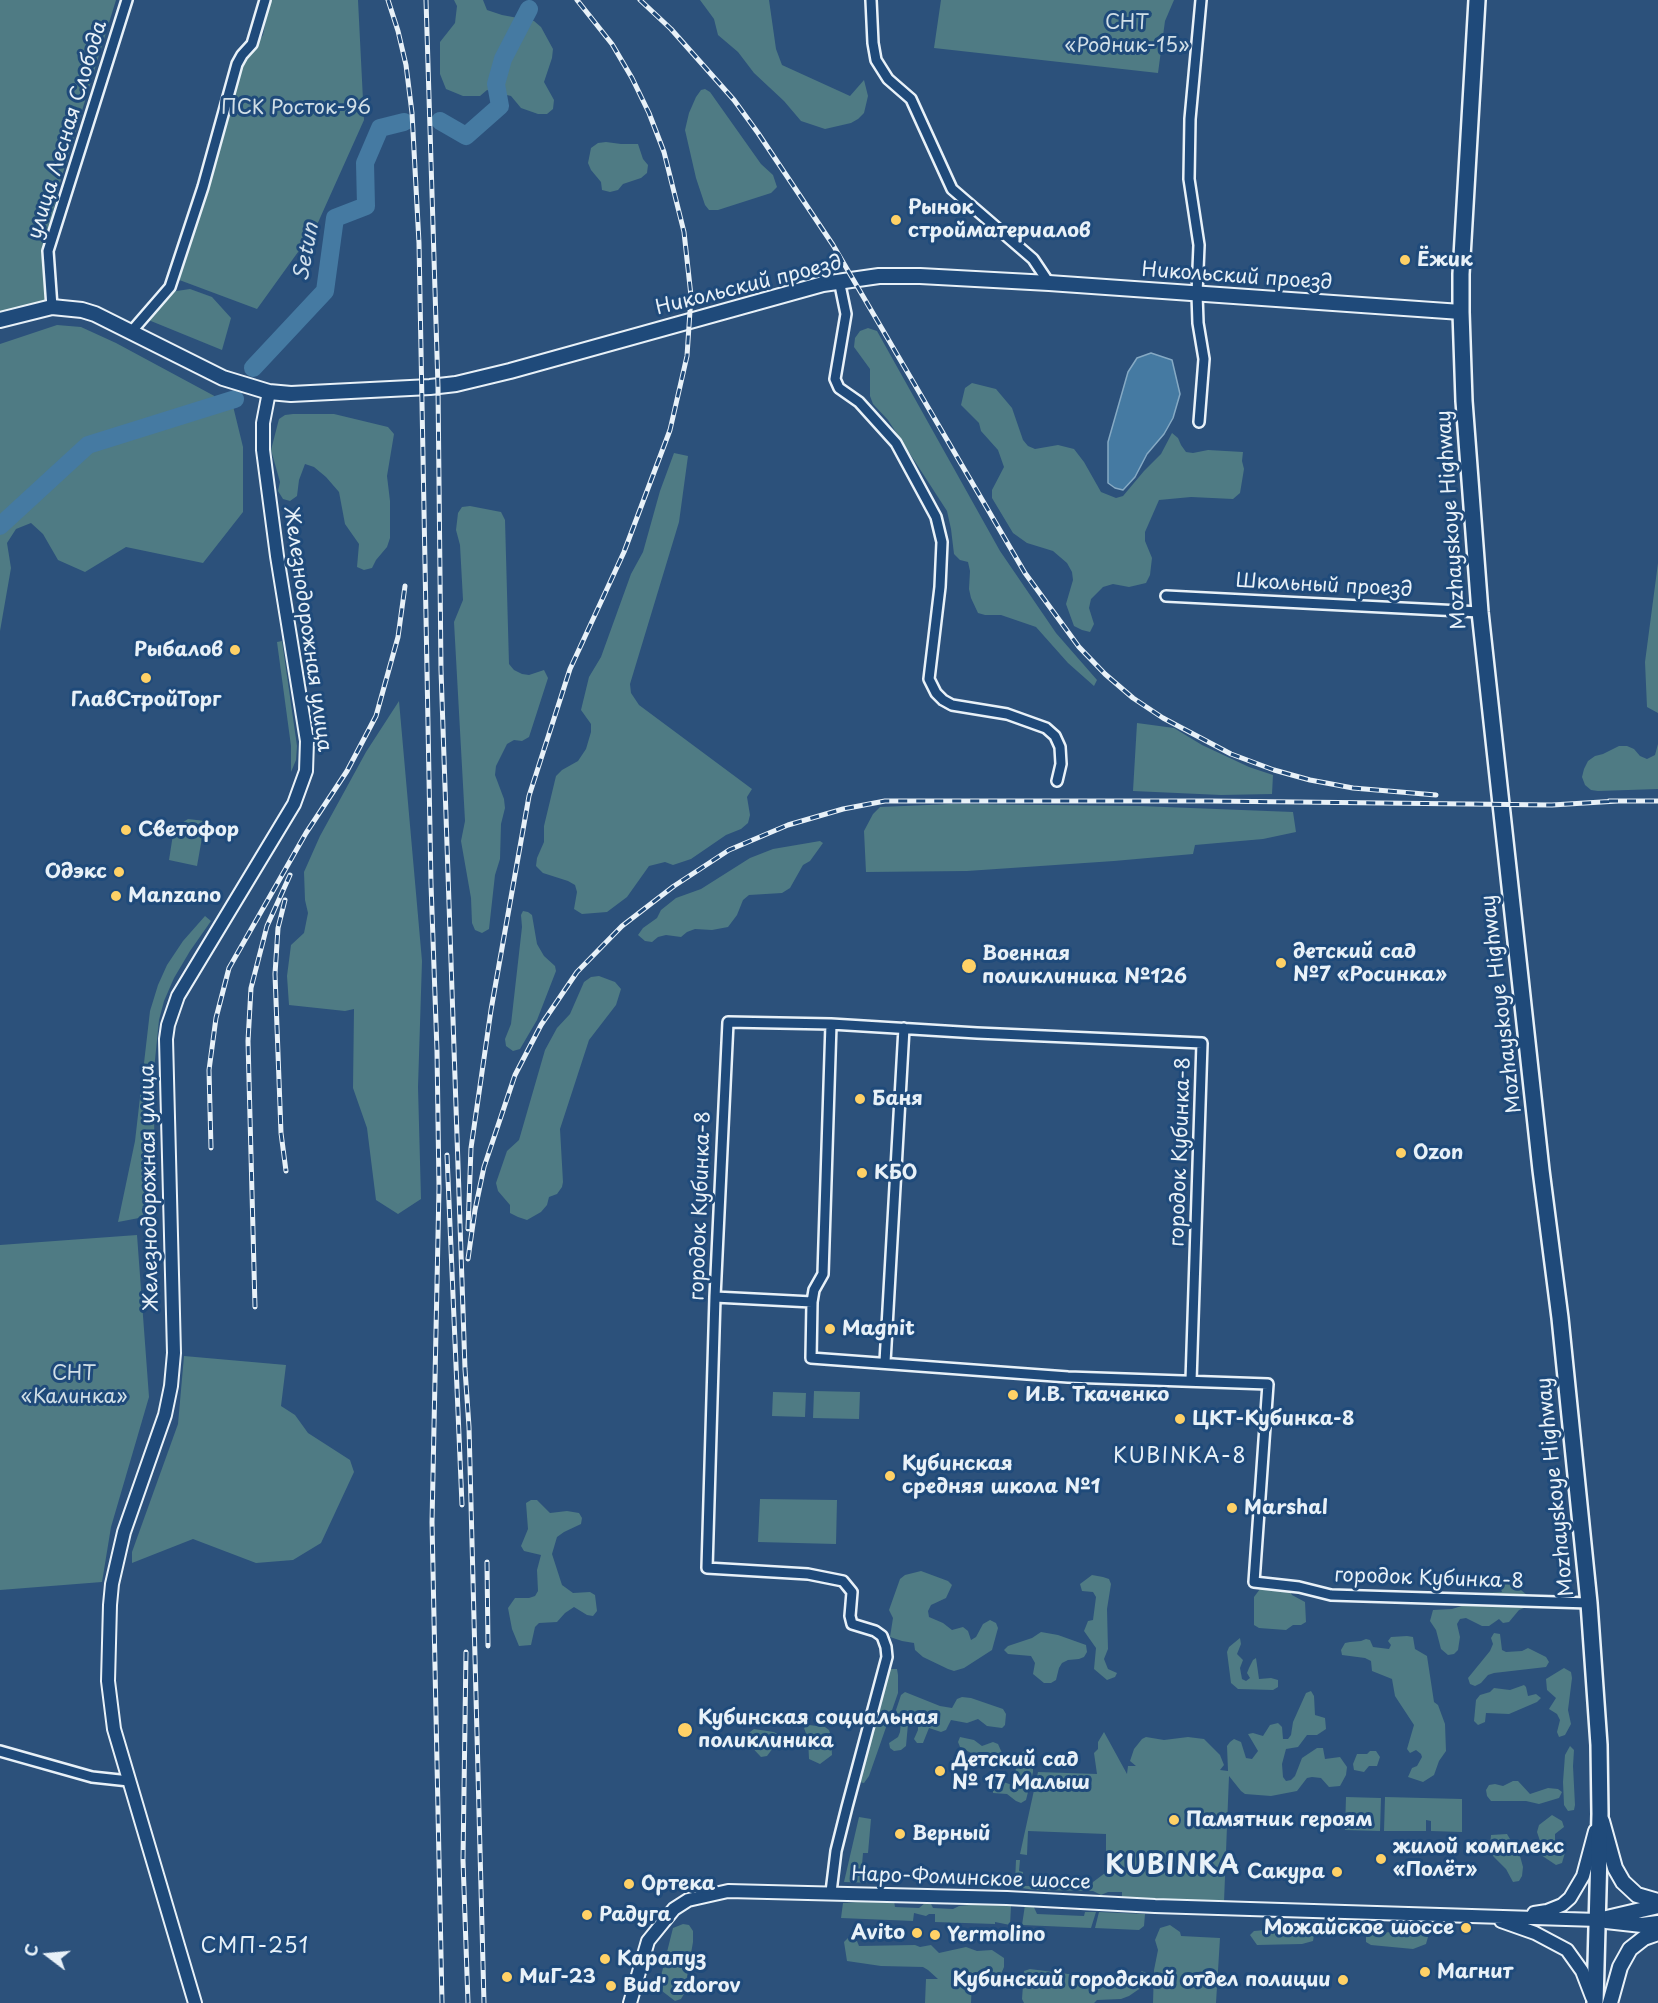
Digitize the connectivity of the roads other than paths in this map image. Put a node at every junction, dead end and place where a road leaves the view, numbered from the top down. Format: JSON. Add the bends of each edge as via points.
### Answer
{"nodes":[{"id":1,"x":127,"y":0,"type":"edge"},
{"id":2,"x":265,"y":0,"type":"edge"},
{"id":3,"x":871,"y":0,"type":"edge"},
{"id":4,"x":1202,"y":0,"type":"edge"},
{"id":5,"x":1477,"y":0,"type":"edge"},
{"id":6,"x":839,"y":280,"type":"junction"},
{"id":7,"x":1049,"y":283,"type":"junction"},
{"id":8,"x":1197,"y":294,"type":"junction"},
{"id":9,"x":52,"y":307,"type":"junction"},
{"id":10,"x":1461,"y":312,"type":"junction"},
{"id":11,"x":0,"y":320,"type":"edge"},
{"id":12,"x":131,"y":332,"type":"junction"},
{"id":13,"x":269,"y":392,"type":"junction"},
{"id":14,"x":1199,"y":422,"type":"dead end"},
{"id":15,"x":1166,"y":596,"type":"dead end"},
{"id":16,"x":1480,"y":612,"type":"junction"},
{"id":17,"x":1057,"y":781,"type":"dead end"},
{"id":18,"x":831,"y":1024,"type":"junction"},
{"id":19,"x":904,"y":1028,"type":"junction"},
{"id":20,"x":715,"y":1297,"type":"junction"},
{"id":21,"x":812,"y":1302,"type":"junction"},
{"id":22,"x":885,"y":1362,"type":"junction"},
{"id":23,"x":1191,"y":1381,"type":"junction"},
{"id":24,"x":1590,"y":1603,"type":"junction"},
{"id":25,"x":0,"y":1752,"type":"edge"},
{"id":26,"x":129,"y":1781,"type":"junction"},
{"id":27,"x":1600,"y":1814,"type":"junction"},
{"id":28,"x":831,"y":1892,"type":"junction"},
{"id":29,"x":1658,"y":1901,"type":"edge"},
{"id":30,"x":1658,"y":1906,"type":"edge"},
{"id":31,"x":1491,"y":1917,"type":"junction"},
{"id":32,"x":1598,"y":1920,"type":"junction"},
{"id":33,"x":1658,"y":1923,"type":"edge"},
{"id":34,"x":1658,"y":1933,"type":"edge"},
{"id":35,"x":195,"y":2003,"type":"edge"},
{"id":36,"x":630,"y":2003,"type":"edge"},
{"id":37,"x":1595,"y":2003,"type":"edge"},
{"id":38,"x":1610,"y":2003,"type":"edge"}],
"edges":[{"from":1,"to":9,"type":"street","name":"улица Лесная Слобода","via":[[48,251]]},
{"from":2,"to":12,"type":"street","via":[[252,44],[237,64],[170,287]]},
{"from":3,"to":7,"type":"street","via":[[876,60],[888,79],[911,99],[952,189],[1033,259]]},
{"from":4,"to":8,"type":"street","via":[[1190,119],[1189,179],[1199,245]]},
{"from":5,"to":10,"type":"main road","name":"Mozhayskoye Highway"},
{"from":6,"to":7,"type":"main road","name":"Никольский проезд","via":[[920,276]]},
{"from":6,"to":13,"type":"main road","name":"Никольский проезд","via":[[456,384]]},
{"from":6,"to":17,"type":"street","via":[[846,314],[835,379],[839,388],[859,402],[896,443],[936,517],[942,542],[929,679],[936,693],[952,705],[1007,714],[1046,728],[1060,747]]},
{"from":7,"to":8,"type":"main road","name":"Никольский проезд"},
{"from":8,"to":10,"type":"main road","name":"Никольский проезд"},
{"from":8,"to":14,"type":"street","via":[[1204,359]]},
{"from":9,"to":11,"type":"main road"},
{"from":9,"to":12,"type":"main road","name":"Никольский проезд","via":[[95,314]]},
{"from":10,"to":16,"type":"main road","name":"Mozhayskoye Highway"},
{"from":12,"to":13,"type":"main road","name":"Никольский проезд","via":[[223,378]]},
{"from":13,"to":26,"type":"street","name":"Железнодорожная улица","via":[[263,450],[308,741],[307,759],[303,784],[294,804],[178,996],[168,1025],[174,1353],[171,1386],[165,1415],[124,1532],[110,1605],[110,1705]]},
{"from":15,"to":16,"type":"street","name":"Школьный проезд"},
{"from":16,"to":24,"type":"main road","name":"Mozhayskoye Highway"},
{"from":18,"to":19,"type":"street","name":"городок Кубинка-8"},
{"from":18,"to":20,"type":"street","name":"городок Кубинка-8","via":[[728,1022]]},
{"from":18,"to":21,"type":"street","via":[[823,1274]]},
{"from":19,"to":22,"type":"street"},
{"from":19,"to":23,"type":"street","name":"городок Кубинка-8","via":[[1202,1043]]},
{"from":20,"to":21,"type":"street"},
{"from":20,"to":28,"type":"street","name":"городок Кубинка-8","via":[[707,1568],[808,1574],[843,1581],[852,1592],[852,1624],[882,1636],[886,1647],[836,1851]]},
{"from":21,"to":22,"type":"street","name":"городок Кубинка-8","via":[[811,1358]]},
{"from":22,"to":23,"type":"street","name":"городок Кубинка-8","via":[[1068,1377]]},
{"from":23,"to":24,"type":"street","name":"городок Кубинка-8","via":[[1268,1384],[1254,1582],[1331,1595]]},
{"from":24,"to":27,"type":"main road","name":"Mozhayskoye Highway"},
{"from":25,"to":26,"type":"street","via":[[92,1777]]},
{"from":26,"to":35,"type":"street","name":"Железнодорожная улица"},
{"from":27,"to":29,"type":"main road","via":[[1615,1868],[1623,1882],[1637,1894]]},
{"from":27,"to":31,"type":"street","via":[[1583,1876],[1570,1898],[1547,1911]]},
{"from":27,"to":32,"type":"main road","name":"Mozhayskoye Highway"},
{"from":28,"to":31,"type":"street","name":"Наро-Фоминское шоссе"},
{"from":28,"to":36,"type":"street","name":"Наро-Фоминское шоссе","via":[[728,1891],[688,1900],[674,1909],[648,1941]]},
{"from":30,"to":32,"type":"main road","name":"Наро-Фоминское шоссе"},
{"from":31,"to":32,"type":"street","name":"Наро-Фоминское шоссе"},
{"from":31,"to":37,"type":"street","via":[[1567,1950],[1582,1971]]},
{"from":32,"to":33,"type":"main road","name":"Наро-Фоминское шоссе"},
{"from":32,"to":37,"type":"main road","name":"Mozhayskoye Highway"},
{"from":34,"to":38,"type":"main road","via":[[1630,1949]]}]}
